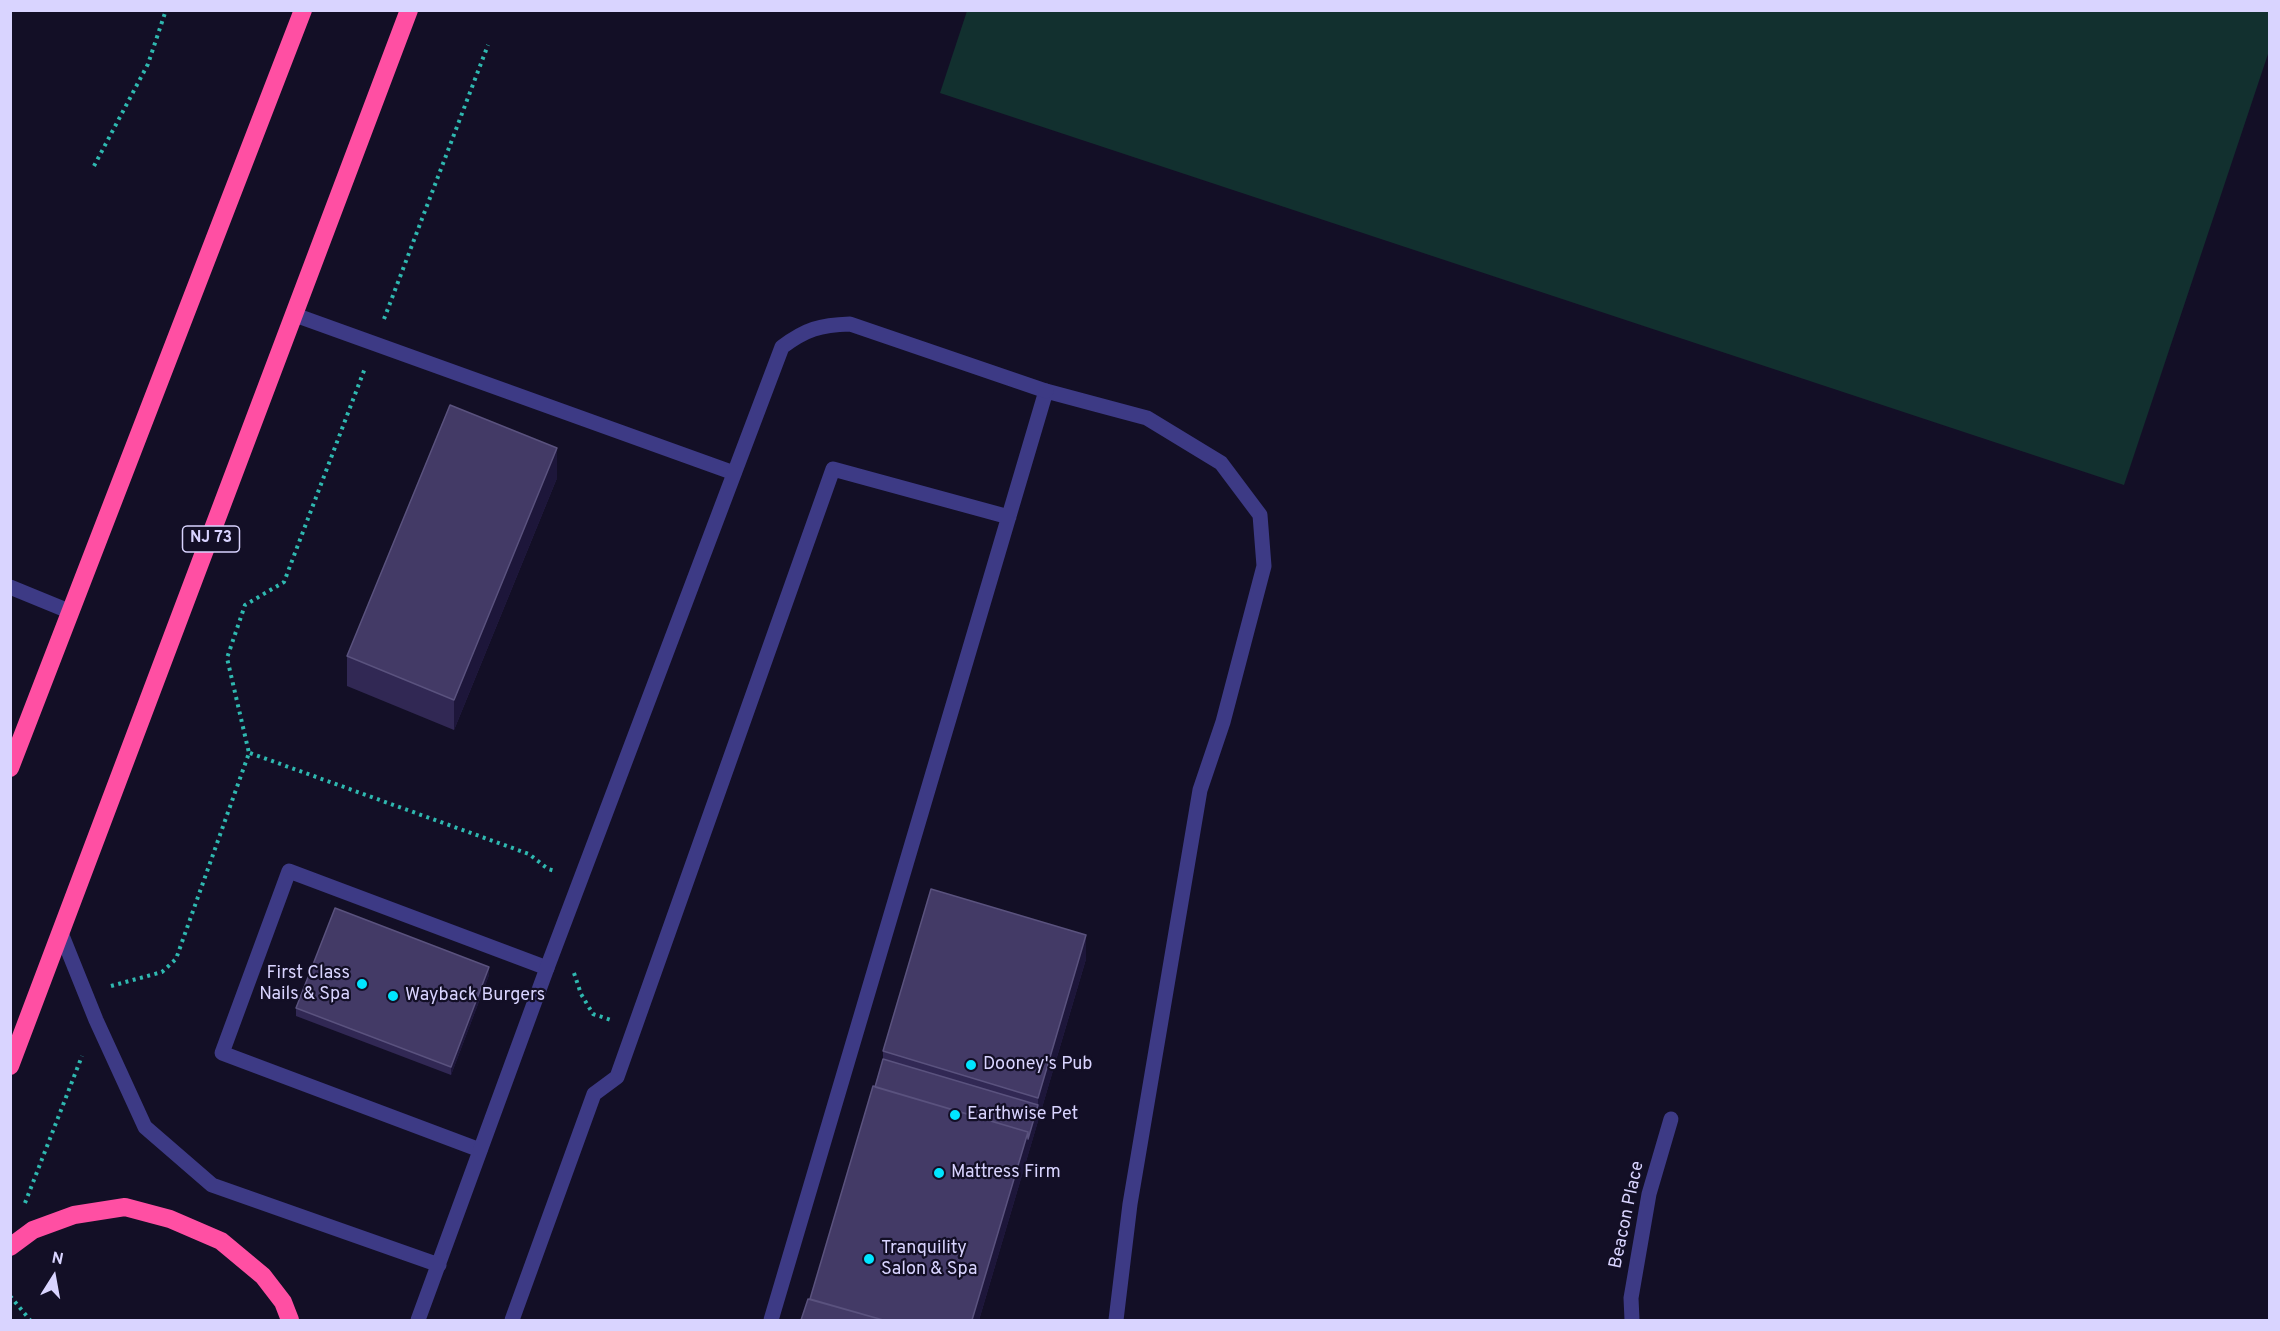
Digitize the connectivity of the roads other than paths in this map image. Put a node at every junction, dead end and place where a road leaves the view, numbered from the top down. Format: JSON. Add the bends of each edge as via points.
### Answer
{"nodes":[{"id":1,"x":303,"y":10,"type":"edge"},
{"id":2,"x":409,"y":10,"type":"edge"},
{"id":3,"x":295,"y":315,"type":"junction"},
{"id":4,"x":1046,"y":391,"type":"junction"},
{"id":5,"x":734,"y":473,"type":"junction"},
{"id":6,"x":1009,"y":517,"type":"junction"},
{"id":7,"x":10,"y":587,"type":"edge"},
{"id":8,"x":71,"y":612,"type":"junction"},
{"id":9,"x":10,"y":768,"type":"edge"},
{"id":10,"x":61,"y":933,"type":"junction"},
{"id":11,"x":546,"y":969,"type":"junction"},
{"id":12,"x":10,"y":1066,"type":"edge"},
{"id":13,"x":1671,"y":1119,"type":"dead end"},
{"id":14,"x":480,"y":1150,"type":"junction"},
{"id":15,"x":10,"y":1247,"type":"edge"},
{"id":16,"x":439,"y":1266,"type":"junction"},
{"id":17,"x":290,"y":1320,"type":"edge"},
{"id":18,"x":418,"y":1320,"type":"edge"},
{"id":19,"x":512,"y":1320,"type":"edge"},
{"id":20,"x":771,"y":1320,"type":"edge"},
{"id":21,"x":1116,"y":1320,"type":"edge"},
{"id":22,"x":1632,"y":1320,"type":"edge"}],
"edges":[{"from":1,"to":8,"type":"highway"},
{"from":2,"to":3,"type":"highway","number":"NJ 73"},
{"from":3,"to":5,"type":"street"},
{"from":3,"to":10,"type":"highway","number":"NJ 73"},
{"from":4,"to":5,"type":"street","via":[[850,324],[825,325],[802,333],[782,347]]},
{"from":4,"to":6,"type":"street"},
{"from":4,"to":21,"type":"street","via":[[1147,418],[1221,462],[1260,515],[1264,566],[1223,722],[1200,789],[1130,1204]]},
{"from":5,"to":11,"type":"street"},
{"from":6,"to":19,"type":"street","via":[[833,469],[617,1077],[594,1094]]},
{"from":6,"to":20,"type":"street"},
{"from":7,"to":8,"type":"street"},
{"from":8,"to":9,"type":"highway"},
{"from":10,"to":12,"type":"highway","number":"NJ 73"},
{"from":10,"to":16,"type":"street","via":[[145,1127],[212,1185]]},
{"from":11,"to":14,"type":"street"},
{"from":11,"to":14,"type":"street","via":[[289,871],[222,1053]]},
{"from":13,"to":22,"type":"street","name":"Beacon Place","via":[[1649,1194],[1631,1298]]},
{"from":14,"to":16,"type":"street"},
{"from":15,"to":17,"type":"highway","via":[[33,1230],[74,1215],[125,1207],[170,1219],[221,1241],[263,1276],[283,1302]]},
{"from":16,"to":18,"type":"street"}]}
